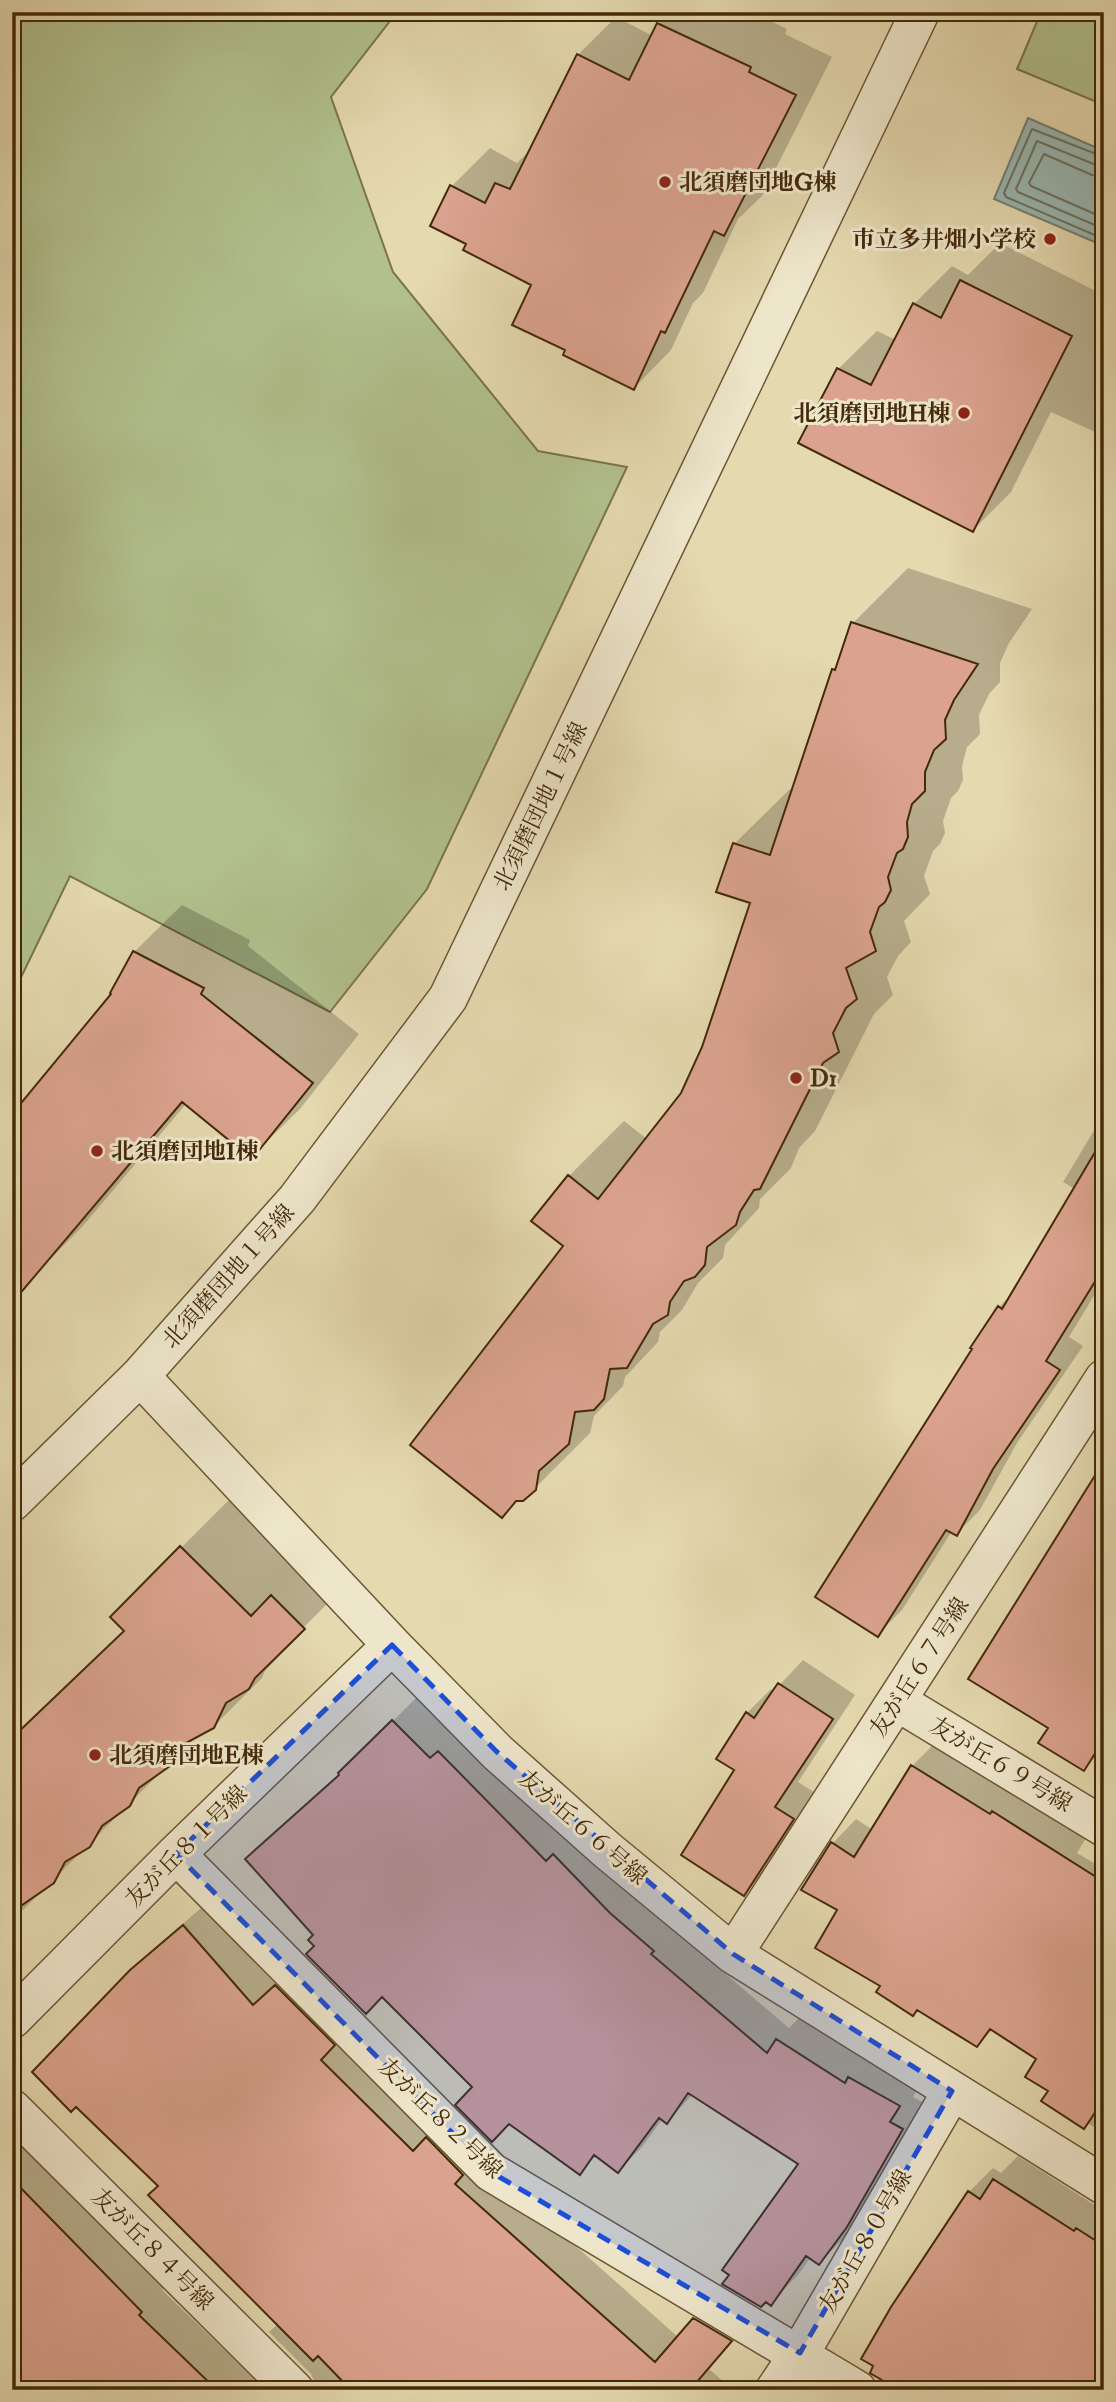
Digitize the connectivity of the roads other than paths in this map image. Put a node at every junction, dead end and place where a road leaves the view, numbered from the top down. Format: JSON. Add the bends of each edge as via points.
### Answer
{"nodes":[{"id":1,"x":920,"y":12,"type":"edge"},
{"id":2,"x":140,"y":1376,"type":"junction"},
{"id":3,"x":1104,"y":1379,"type":"edge"},
{"id":4,"x":12,"y":1502,"type":"edge"},
{"id":5,"x":392,"y":1646,"type":"junction"},
{"id":6,"x":898,"y":1702,"type":"junction"},
{"id":7,"x":1104,"y":1827,"type":"edge"},
{"id":8,"x":176,"y":1854,"type":"junction"},
{"id":9,"x":733,"y":1954,"type":"junction"},
{"id":10,"x":12,"y":2020,"type":"edge"},
{"id":11,"x":952,"y":2091,"type":"junction"},
{"id":12,"x":12,"y":2109,"type":"edge"},
{"id":13,"x":1104,"y":2185,"type":"edge"},
{"id":14,"x":800,"y":2353,"type":"junction"},
{"id":15,"x":294,"y":2390,"type":"edge"},
{"id":16,"x":775,"y":2390,"type":"edge"},
{"id":17,"x":858,"y":2390,"type":"edge"}],
"edges":[{"from":1,"to":2,"type":"street","name":"北須磨団地１号線","via":[[448,998],[297,1199]]},
{"from":2,"to":4,"type":"street","name":"北須磨団地１号線"},
{"from":2,"to":5,"type":"street","name":"友が丘６６号線"},
{"from":3,"to":6,"type":"street","name":"友が丘６７号線"},
{"from":5,"to":8,"type":"street","name":"友が丘８１号線"},
{"from":5,"to":9,"type":"street","name":"友が丘６６号線","via":[[497,1752]]},
{"from":6,"to":7,"type":"street","name":"友が丘６９号線"},
{"from":6,"to":9,"type":"street","name":"友が丘６７号線"},
{"from":8,"to":10,"type":"street","name":"友が丘８１号線"},
{"from":8,"to":14,"type":"street","name":"友が丘８２号線","via":[[491,2172]]},
{"from":9,"to":11,"type":"street","name":"友が丘６６号線"},
{"from":11,"to":13,"type":"street","name":"友が丘６６号線"},
{"from":11,"to":14,"type":"street","name":"友が丘８０号線"},
{"from":12,"to":15,"type":"street","name":"友が丘８４号線"},
{"from":14,"to":16,"type":"street","name":"友が丘８０号線"},
{"from":14,"to":17,"type":"street","name":"友が丘８２号線"}]}
